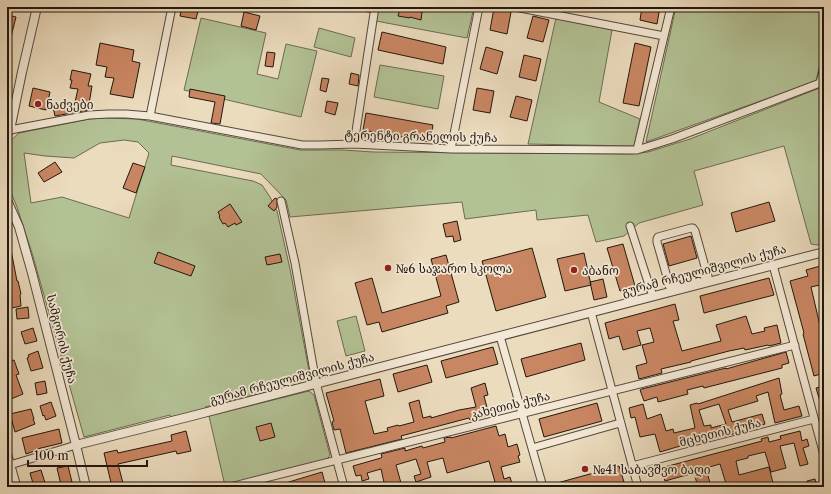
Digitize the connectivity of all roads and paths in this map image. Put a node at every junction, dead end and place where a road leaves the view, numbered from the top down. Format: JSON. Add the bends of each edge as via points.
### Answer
{"nodes":[{"id":1,"x":37,"y":7,"type":"edge"},
{"id":2,"x":172,"y":7,"type":"edge"},
{"id":3,"x":363,"y":7,"type":"edge"},
{"id":4,"x":479,"y":7,"type":"edge"},
{"id":5,"x":515,"y":7,"type":"edge"},
{"id":6,"x":671,"y":7,"type":"edge"},
{"id":7,"x":375,"y":8,"type":"edge"},
{"id":8,"x":664,"y":36,"type":"junction"},
{"id":9,"x":824,"y":68,"type":"edge"},
{"id":10,"x":822,"y":83,"type":"edge"},
{"id":11,"x":150,"y":116,"type":"junction"},
{"id":12,"x":9,"y":132,"type":"edge"},
{"id":13,"x":354,"y":144,"type":"junction"},
{"id":14,"x":451,"y":149,"type":"junction"},
{"id":15,"x":637,"y":150,"type":"junction"},
{"id":16,"x":7,"y":200,"type":"edge"},
{"id":17,"x":281,"y":200,"type":"dead end"},
{"id":18,"x":630,"y":226,"type":"dead end"},
{"id":19,"x":824,"y":252,"type":"edge"},
{"id":20,"x":773,"y":265,"type":"junction"},
{"id":21,"x":709,"y":278,"type":"junction"},
{"id":22,"x":670,"y":289,"type":"junction"},
{"id":23,"x":653,"y":296,"type":"junction"},
{"id":24,"x":590,"y":312,"type":"junction"},
{"id":25,"x":500,"y":336,"type":"junction"},
{"id":26,"x":795,"y":345,"type":"junction"},
{"id":27,"x":316,"y":383,"type":"junction"},
{"id":28,"x":611,"y":391,"type":"junction"},
{"id":29,"x":522,"y":414,"type":"junction"},
{"id":30,"x":814,"y":419,"type":"junction"},
{"id":31,"x":620,"y":423,"type":"junction"},
{"id":32,"x":76,"y":445,"type":"junction"},
{"id":33,"x":532,"y":448,"type":"junction"},
{"id":34,"x":7,"y":452,"type":"edge"},
{"id":35,"x":824,"y":455,"type":"edge"},
{"id":36,"x":336,"y":460,"type":"junction"},
{"id":37,"x":10,"y":465,"type":"junction"},
{"id":38,"x":632,"y":466,"type":"junction"},
{"id":39,"x":17,"y":487,"type":"edge"},
{"id":40,"x":86,"y":487,"type":"edge"},
{"id":41,"x":230,"y":487,"type":"edge"},
{"id":42,"x":344,"y":487,"type":"edge"},
{"id":43,"x":543,"y":487,"type":"edge"},
{"id":44,"x":638,"y":487,"type":"edge"}],
"edges":[{"from":1,"to":12,"type":"street"},
{"from":2,"to":11,"type":"street"},
{"from":3,"to":7,"type":"street"},
{"from":4,"to":14,"type":"street"},
{"from":5,"to":8,"type":"street"},
{"from":6,"to":8,"type":"street"},
{"from":7,"to":13,"type":"street"},
{"from":8,"to":15,"type":"street"},
{"from":9,"to":10,"type":"street"},
{"from":10,"to":15,"type":"street","name":"ტერენტი გრანელის ქუჩა"},
{"from":11,"to":12,"type":"street","name":"ტერენტი გრანელის ქუჩა","via":[[89,115]]},
{"from":11,"to":13,"type":"street","name":"ტერენტი გრანელის ქუჩა","via":[[302,145]]},
{"from":13,"to":14,"type":"street","name":"ტერენტი გრანელის ქუჩა"},
{"from":14,"to":15,"type":"street","name":"ტერენტი გრანელის ქუჩა"},
{"from":16,"to":32,"type":"street","name":"სამგორის ქუჩა","via":[[19,227]]},
{"from":17,"to":27,"type":"street"},
{"from":18,"to":23,"type":"street"},
{"from":19,"to":20,"type":"street","name":"გურამ რჩეულიშვილის ქუჩა"},
{"from":20,"to":21,"type":"street","name":"გურამ რჩეულიშვილის ქუჩა"},
{"from":20,"to":26,"type":"street"},
{"from":21,"to":22,"type":"street","name":"გურამ რჩეულიშვილის ქუჩა"},
{"from":21,"to":22,"type":"street","via":[[693,228],[658,237],[656,241]]},
{"from":22,"to":23,"type":"street","name":"გურამ რჩეულიშვილის ქუჩა"},
{"from":23,"to":24,"type":"street","name":"გურამ რჩეულიშვილის ქუჩა"},
{"from":24,"to":25,"type":"street","name":"გურამ რჩეულიშვილის ქუჩა"},
{"from":24,"to":28,"type":"street"},
{"from":25,"to":27,"type":"street","name":"გურამ რჩეულიშვილის ქუჩა"},
{"from":25,"to":29,"type":"street"},
{"from":26,"to":28,"type":"street","name":"კახეთის ქუჩა"},
{"from":26,"to":30,"type":"street"},
{"from":27,"to":32,"type":"street","name":"გურამ რჩეულიშვილის ქუჩა"},
{"from":27,"to":36,"type":"street"},
{"from":28,"to":29,"type":"street","name":"კახეთის ქუჩა"},
{"from":28,"to":31,"type":"street"},
{"from":29,"to":33,"type":"street"},
{"from":29,"to":36,"type":"street","name":"კახეთის ქუჩა"},
{"from":30,"to":35,"type":"street"},
{"from":30,"to":38,"type":"street","name":"მცხეთის ქუჩა"},
{"from":31,"to":33,"type":"street"},
{"from":31,"to":38,"type":"street"},
{"from":32,"to":37,"type":"street","name":"გურამ რჩეულიშვილის ქუჩა"},
{"from":32,"to":40,"type":"street","name":"სამგორის ქუჩა"},
{"from":33,"to":43,"type":"street"},
{"from":34,"to":37,"type":"street"},
{"from":36,"to":41,"type":"street","name":"კახეთის ქუჩა"},
{"from":36,"to":42,"type":"street"},
{"from":37,"to":39,"type":"street"},
{"from":38,"to":44,"type":"street"}]}
